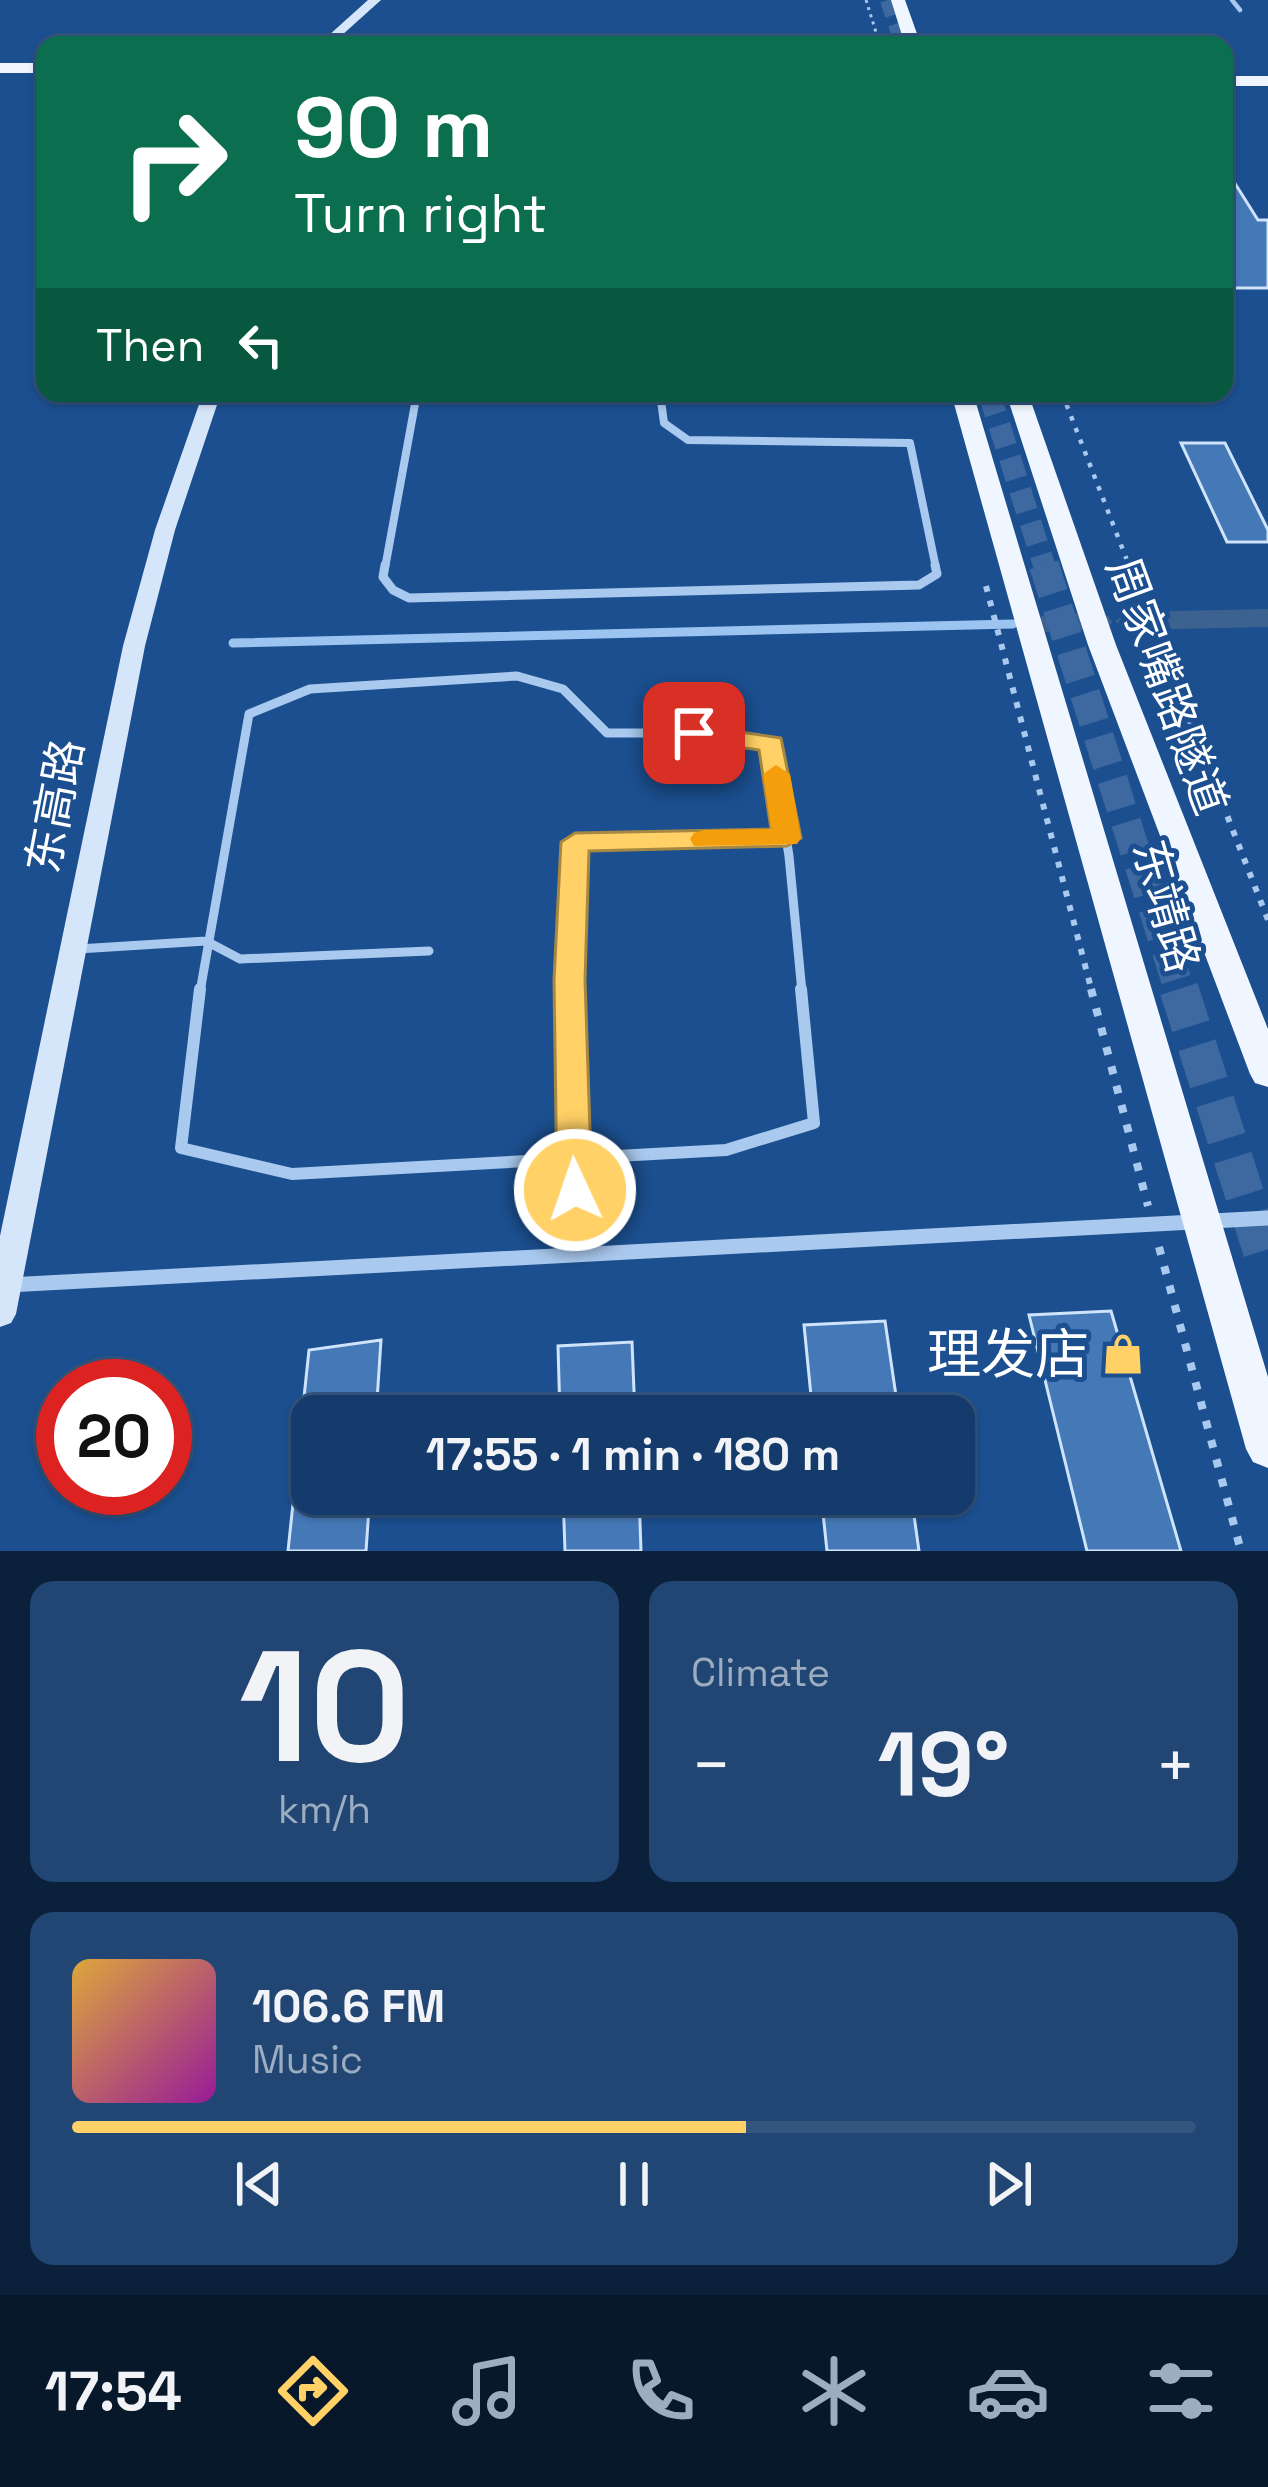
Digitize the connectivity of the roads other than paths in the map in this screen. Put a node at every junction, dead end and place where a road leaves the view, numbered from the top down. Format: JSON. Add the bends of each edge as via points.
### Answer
{"nodes":[{"id":1,"x":374,"y":0,"type":"edge"},
{"id":2,"x":881,"y":0,"type":"edge"},
{"id":3,"x":898,"y":0,"type":"edge"},
{"id":4,"x":1232,"y":0,"type":"edge"},
{"id":5,"x":1240,"y":10,"type":"dead end"},
{"id":6,"x":334,"y":36,"type":"edge"},
{"id":7,"x":893,"y":36,"type":"edge"},
{"id":8,"x":910,"y":36,"type":"edge"},
{"id":9,"x":0,"y":68,"type":"edge"},
{"id":10,"x":36,"y":68,"type":"edge"},
{"id":11,"x":1233,"y":68,"type":"edge"},
{"id":12,"x":1268,"y":68,"type":"edge"},
{"id":13,"x":1233,"y":81,"type":"edge"},
{"id":14,"x":1268,"y":81,"type":"edge"},
{"id":15,"x":0,"y":82,"type":"edge"},
{"id":16,"x":36,"y":82,"type":"edge"},
{"id":17,"x":209,"y":402,"type":"edge"},
{"id":18,"x":415,"y":402,"type":"edge"},
{"id":19,"x":660,"y":402,"type":"edge"},
{"id":20,"x":965,"y":402,"type":"edge"},
{"id":21,"x":1020,"y":402,"type":"edge"},
{"id":22,"x":1037,"y":402,"type":"edge"},
{"id":23,"x":787,"y":838,"type":"junction"},
{"id":24,"x":206,"y":941,"type":"junction"},
{"id":25,"x":73,"y":949,"type":"junction"},
{"id":26,"x":429,"y":951,"type":"dead end"},
{"id":27,"x":1268,"y":1064,"type":"edge"},
{"id":28,"x":1268,"y":1074,"type":"edge"},
{"id":29,"x":572,"y":1159,"type":"junction"},
{"id":30,"x":1268,"y":1218,"type":"edge"},
{"id":31,"x":1202,"y":1222,"type":"junction"},
{"id":32,"x":581,"y":1254,"type":"junction"},
{"id":33,"x":3,"y":1300,"type":"edge"},
{"id":34,"x":1268,"y":1449,"type":"edge"}],
"edges":[{"from":1,"to":6,"type":"street"},
{"from":2,"to":7,"type":"main road"},
{"from":3,"to":8,"type":"main road"},
{"from":4,"to":5,"type":"lane"},
{"from":9,"to":10,"type":"main road"},
{"from":11,"to":12,"type":"main road"},
{"from":13,"to":14,"type":"main road"},
{"from":15,"to":16,"type":"main road"},
{"from":17,"to":25,"type":"street","name":"东高路","via":[[134,646]]},
{"from":18,"to":19,"type":"lane","via":[[383,577],[409,598],[919,585],[937,574],[910,443],[688,440],[667,432]]},
{"from":20,"to":31,"type":"main road","name":"东靖路"},
{"from":21,"to":28,"type":"main road","name":"周家嘴路隧道","via":[[1102,645]]},
{"from":22,"to":27,"type":"main road","name":"东靖路"},
{"from":23,"to":24,"type":"lane","via":[[772,743],[607,733],[563,689],[517,676],[310,689],[249,714]]},
{"from":23,"to":29,"type":"lane","via":[[575,842]]},
{"from":23,"to":29,"type":"lane","via":[[814,1123],[726,1150]]},
{"from":24,"to":25,"type":"lane"},
{"from":24,"to":26,"type":"lane","via":[[240,958]]},
{"from":24,"to":29,"type":"lane","via":[[181,1148],[292,1174]]},
{"from":25,"to":33,"type":"street","name":"东高路"},
{"from":29,"to":32,"type":"lane"},
{"from":30,"to":31,"type":"street"},
{"from":31,"to":32,"type":"street"},
{"from":31,"to":34,"type":"main road","name":"东靖路"},
{"from":32,"to":33,"type":"street"}]}
